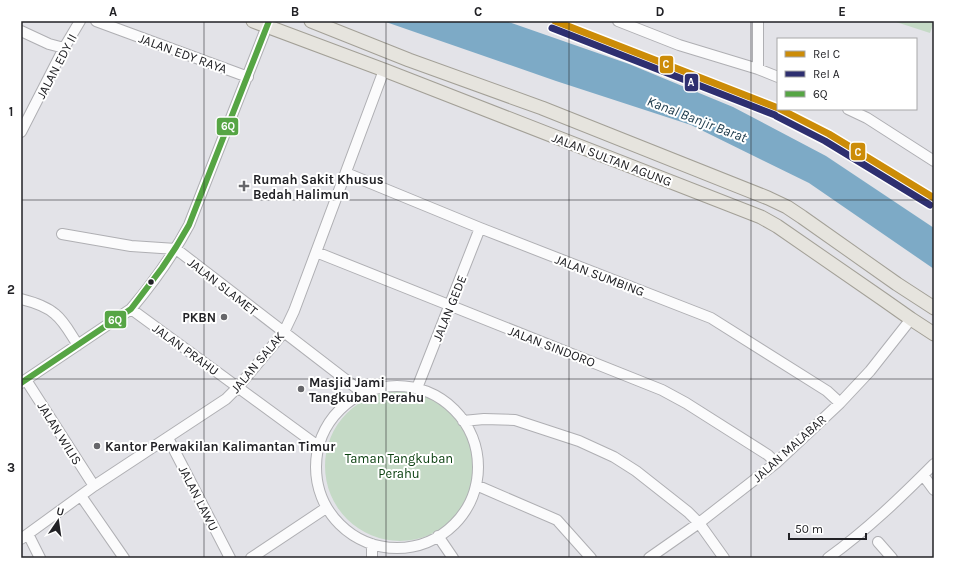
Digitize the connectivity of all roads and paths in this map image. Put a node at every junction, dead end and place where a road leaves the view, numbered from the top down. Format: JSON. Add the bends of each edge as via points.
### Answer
{"nodes":[{"id":1,"x":80,"y":21,"type":"edge"},
{"id":2,"x":96,"y":21,"type":"edge"},
{"id":3,"x":253,"y":21,"type":"edge"},
{"id":4,"x":311,"y":21,"type":"edge"},
{"id":5,"x":758,"y":21,"type":"edge"},
{"id":6,"x":624,"y":22,"type":"edge"},
{"id":7,"x":268,"y":24,"type":"edge"},
{"id":8,"x":21,"y":32,"type":"edge"},
{"id":9,"x":64,"y":48,"type":"junction"},
{"id":10,"x":416,"y":62,"type":"junction"},
{"id":11,"x":758,"y":69,"type":"junction"},
{"id":12,"x":384,"y":70,"type":"junction"},
{"id":13,"x":248,"y":77,"type":"junction"},
{"id":14,"x":777,"y":77,"type":"edge"},
{"id":15,"x":410,"y":79,"type":"junction"},
{"id":16,"x":850,"y":110,"type":"edge"},
{"id":17,"x":21,"y":132,"type":"edge"},
{"id":18,"x":934,"y":161,"type":"edge"},
{"id":19,"x":346,"y":173,"type":"junction"},
{"id":20,"x":480,"y":228,"type":"junction"},
{"id":21,"x":62,"y":234,"type":"dead end"},
{"id":22,"x":176,"y":249,"type":"junction"},
{"id":23,"x":316,"y":252,"type":"junction"},
{"id":24,"x":897,"y":284,"type":"junction"},
{"id":25,"x":21,"y":299,"type":"edge"},
{"id":26,"x":884,"y":300,"type":"junction"},
{"id":27,"x":450,"y":306,"type":"junction"},
{"id":28,"x":934,"y":308,"type":"edge"},
{"id":29,"x":131,"y":309,"type":"junction"},
{"id":30,"x":911,"y":319,"type":"junction"},
{"id":31,"x":284,"y":332,"type":"junction"},
{"id":32,"x":934,"y":334,"type":"edge"},
{"id":33,"x":78,"y":345,"type":"junction"},
{"id":34,"x":24,"y":381,"type":"edge"},
{"id":35,"x":238,"y":388,"type":"junction"},
{"id":36,"x":417,"y":388,"type":"junction"},
{"id":37,"x":363,"y":393,"type":"junction"},
{"id":38,"x":840,"y":403,"type":"junction"},
{"id":39,"x":463,"y":421,"type":"junction"},
{"id":40,"x":168,"y":438,"type":"junction"},
{"id":41,"x":318,"y":446,"type":"junction"},
{"id":42,"x":776,"y":463,"type":"junction"},
{"id":43,"x":934,"y":464,"type":"edge"},
{"id":44,"x":930,"y":481,"type":"edge"},
{"id":45,"x":476,"y":485,"type":"junction"},
{"id":46,"x":94,"y":486,"type":"junction"},
{"id":47,"x":81,"y":496,"type":"junction"},
{"id":48,"x":326,"y":508,"type":"junction"},
{"id":49,"x":699,"y":523,"type":"junction"},
{"id":50,"x":438,"y":536,"type":"junction"},
{"id":51,"x":24,"y":537,"type":"edge"},
{"id":52,"x":878,"y":542,"type":"dead end"},
{"id":53,"x":372,"y":544,"type":"junction"},
{"id":54,"x":40,"y":558,"type":"edge"},
{"id":55,"x":124,"y":558,"type":"edge"},
{"id":56,"x":230,"y":558,"type":"edge"},
{"id":57,"x":252,"y":558,"type":"edge"},
{"id":58,"x":372,"y":558,"type":"edge"},
{"id":59,"x":453,"y":558,"type":"edge"},
{"id":60,"x":591,"y":558,"type":"edge"},
{"id":61,"x":649,"y":558,"type":"edge"},
{"id":62,"x":724,"y":558,"type":"edge"},
{"id":63,"x":828,"y":558,"type":"edge"},
{"id":64,"x":892,"y":558,"type":"edge"}],
"edges":[{"from":1,"to":9,"type":"street","name":"JALAN EDY II"},
{"from":2,"to":13,"type":"street","name":"JALAN EDY RAYA"},
{"from":3,"to":7,"type":"main road","name":"JALAN SULTAN AGUNG"},
{"from":4,"to":10,"type":"main road","name":"JALAN SULTAN AGUNG"},
{"from":5,"to":11,"type":"street"},
{"from":6,"to":11,"type":"street","via":[[679,45]]},
{"from":7,"to":12,"type":"main road","name":"JALAN SULTAN AGUNG"},
{"from":7,"to":13,"type":"street"},
{"from":8,"to":9,"type":"street"},
{"from":9,"to":17,"type":"street","name":"JALAN EDY II"},
{"from":10,"to":15,"type":"main road"},
{"from":10,"to":24,"type":"main road","name":"JALAN SULTAN AGUNG","via":[[542,108],[768,198],[802,217]]},
{"from":11,"to":14,"type":"street"},
{"from":12,"to":15,"type":"main road","name":"JALAN SULTAN AGUNG"},
{"from":12,"to":19,"type":"street","name":"JALAN SALAK"},
{"from":13,"to":22,"type":"street","via":[[189,225]]},
{"from":15,"to":26,"type":"main road","name":"JALAN SULTAN AGUNG","via":[[761,218],[777,226]]},
{"from":16,"to":18,"type":"street"},
{"from":19,"to":20,"type":"street","name":"JALAN SUMBING"},
{"from":19,"to":23,"type":"street","name":"JALAN SALAK"},
{"from":20,"to":27,"type":"street","name":"JALAN GEDE"},
{"from":20,"to":38,"type":"street","name":"JALAN SUMBING","via":[[711,318],[827,392]]},
{"from":21,"to":22,"type":"street","name":"JALAN SLAMET","via":[[130,246]]},
{"from":22,"to":29,"type":"street"},
{"from":22,"to":31,"type":"street","name":"JALAN SLAMET"},
{"from":23,"to":27,"type":"street","name":"JALAN SINDORO"},
{"from":23,"to":31,"type":"street","name":"JALAN SALAK"},
{"from":24,"to":26,"type":"main road"},
{"from":24,"to":28,"type":"main road","name":"JALAN SULTAN AGUNG"},
{"from":25,"to":33,"type":"street","via":[[47,308],[56,315]]},
{"from":26,"to":30,"type":"main road","name":"JALAN SULTAN AGUNG"},
{"from":27,"to":36,"type":"street","name":"JALAN GEDE"},
{"from":27,"to":42,"type":"street","name":"JALAN SINDORO","via":[[662,390],[762,451]]},
{"from":29,"to":33,"type":"street"},
{"from":29,"to":35,"type":"street","name":"JALAN PRAHU"},
{"from":30,"to":32,"type":"main road","name":"JALAN SULTAN AGUNG"},
{"from":30,"to":38,"type":"street","name":"JALAN MALABAR","via":[[870,371]]},
{"from":31,"to":35,"type":"street","name":"JALAN SALAK"},
{"from":31,"to":37,"type":"street","name":"JALAN SLAMET"},
{"from":33,"to":34,"type":"street"},
{"from":34,"to":46,"type":"street","name":"JALAN WILIS"},
{"from":35,"to":40,"type":"street","name":"JALAN SALAK"},
{"from":35,"to":41,"type":"street","name":"JALAN PRAHU"},
{"from":36,"to":37,"type":"street","via":[[390,386]]},
{"from":36,"to":39,"type":"street","via":[[443,400]]},
{"from":37,"to":41,"type":"street","via":[[352,398],[334,414]]},
{"from":38,"to":42,"type":"street","name":"JALAN MALABAR"},
{"from":39,"to":45,"type":"street","via":[[470,432],[478,458]]},
{"from":39,"to":49,"type":"street","via":[[515,420],[579,441],[614,457],[636,471]]},
{"from":40,"to":46,"type":"street","name":"JALAN SALAK"},
{"from":40,"to":56,"type":"street","name":"JALAN LAWU"},
{"from":41,"to":48,"type":"street","via":[[316,475],[318,489]]},
{"from":42,"to":49,"type":"street","name":"JALAN MALABAR"},
{"from":43,"to":44,"type":"street"},
{"from":44,"to":63,"type":"street"},
{"from":45,"to":50,"type":"street","via":[[462,516]]},
{"from":45,"to":60,"type":"street","via":[[557,520]]},
{"from":46,"to":47,"type":"street","name":"JALAN SALAK"},
{"from":47,"to":51,"type":"street","name":"JALAN SALAK"},
{"from":47,"to":55,"type":"street"},
{"from":48,"to":53,"type":"street","via":[[342,527]]},
{"from":48,"to":57,"type":"street"},
{"from":49,"to":61,"type":"street","name":"JALAN MALABAR"},
{"from":49,"to":62,"type":"street"},
{"from":50,"to":53,"type":"street","via":[[421,544],[405,547]]},
{"from":50,"to":59,"type":"street"},
{"from":51,"to":54,"type":"street"},
{"from":52,"to":64,"type":"street"},
{"from":53,"to":58,"type":"street"}]}
